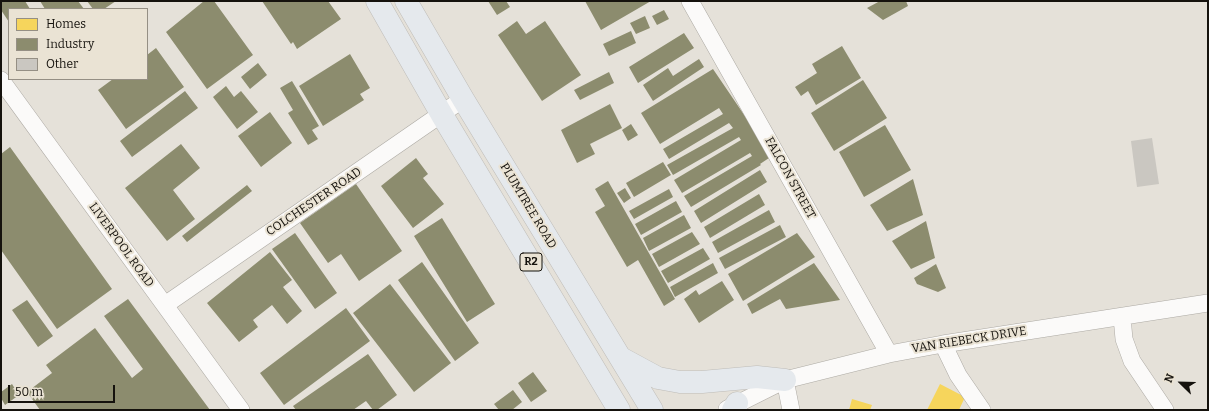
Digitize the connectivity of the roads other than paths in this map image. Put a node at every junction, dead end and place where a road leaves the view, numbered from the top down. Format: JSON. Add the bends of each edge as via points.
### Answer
{"nodes":[{"id":1,"x":377,"y":1,"type":"edge"},
{"id":2,"x":406,"y":1,"type":"edge"},
{"id":3,"x":690,"y":1,"type":"edge"},
{"id":4,"x":1,"y":80,"type":"edge"},
{"id":5,"x":463,"y":100,"type":"junction"},
{"id":6,"x":442,"y":115,"type":"junction"},
{"id":7,"x":1208,"y":303,"type":"edge"},
{"id":8,"x":165,"y":305,"type":"junction"},
{"id":9,"x":1122,"y":317,"type":"junction"},
{"id":10,"x":943,"y":344,"type":"junction"},
{"id":11,"x":889,"y":354,"type":"junction"},
{"id":12,"x":621,"y":358,"type":"junction"},
{"id":13,"x":785,"y":380,"type":"junction"},
{"id":14,"x":732,"y":408,"type":"edge"},
{"id":15,"x":241,"y":410,"type":"edge"},
{"id":16,"x":620,"y":410,"type":"edge"},
{"id":17,"x":652,"y":410,"type":"edge"},
{"id":18,"x":791,"y":410,"type":"edge"},
{"id":19,"x":982,"y":410,"type":"edge"},
{"id":20,"x":1165,"y":410,"type":"edge"}],
"edges":[{"from":1,"to":6,"type":"highway","number":"R2"},
{"from":2,"to":5,"type":"highway","name":"PLUMTREE ROAD","number":"R2"},
{"from":3,"to":11,"type":"street","name":"FALCON STREET"},
{"from":4,"to":8,"type":"street","name":"LIVERPOOL ROAD"},
{"from":5,"to":6,"type":"street","name":"COLCHESTER ROAD"},
{"from":5,"to":12,"type":"highway","name":"PLUMTREE ROAD","number":"R2"},
{"from":6,"to":8,"type":"street","name":"COLCHESTER ROAD"},
{"from":6,"to":16,"type":"highway","number":"R2"},
{"from":7,"to":9,"type":"street","name":"VAN RIEBECK DRIVE"},
{"from":8,"to":15,"type":"street","name":"LIVERPOOL ROAD"},
{"from":9,"to":10,"type":"street","name":"VAN RIEBECK DRIVE"},
{"from":9,"to":20,"type":"street","via":[[1124,339],[1132,361]]},
{"from":10,"to":11,"type":"street","name":"VAN RIEBECK DRIVE"},
{"from":10,"to":19,"type":"street","via":[[958,375]]},
{"from":11,"to":13,"type":"street","name":"VAN RIEBECK DRIVE"},
{"from":12,"to":13,"type":"highway","via":[[658,378],[680,382],[757,377]]},
{"from":12,"to":17,"type":"highway","name":"PLUMTREE ROAD","number":"R2"},
{"from":13,"to":14,"type":"street","name":"VAN RIEBECK DRIVE"},
{"from":13,"to":18,"type":"street"}]}
